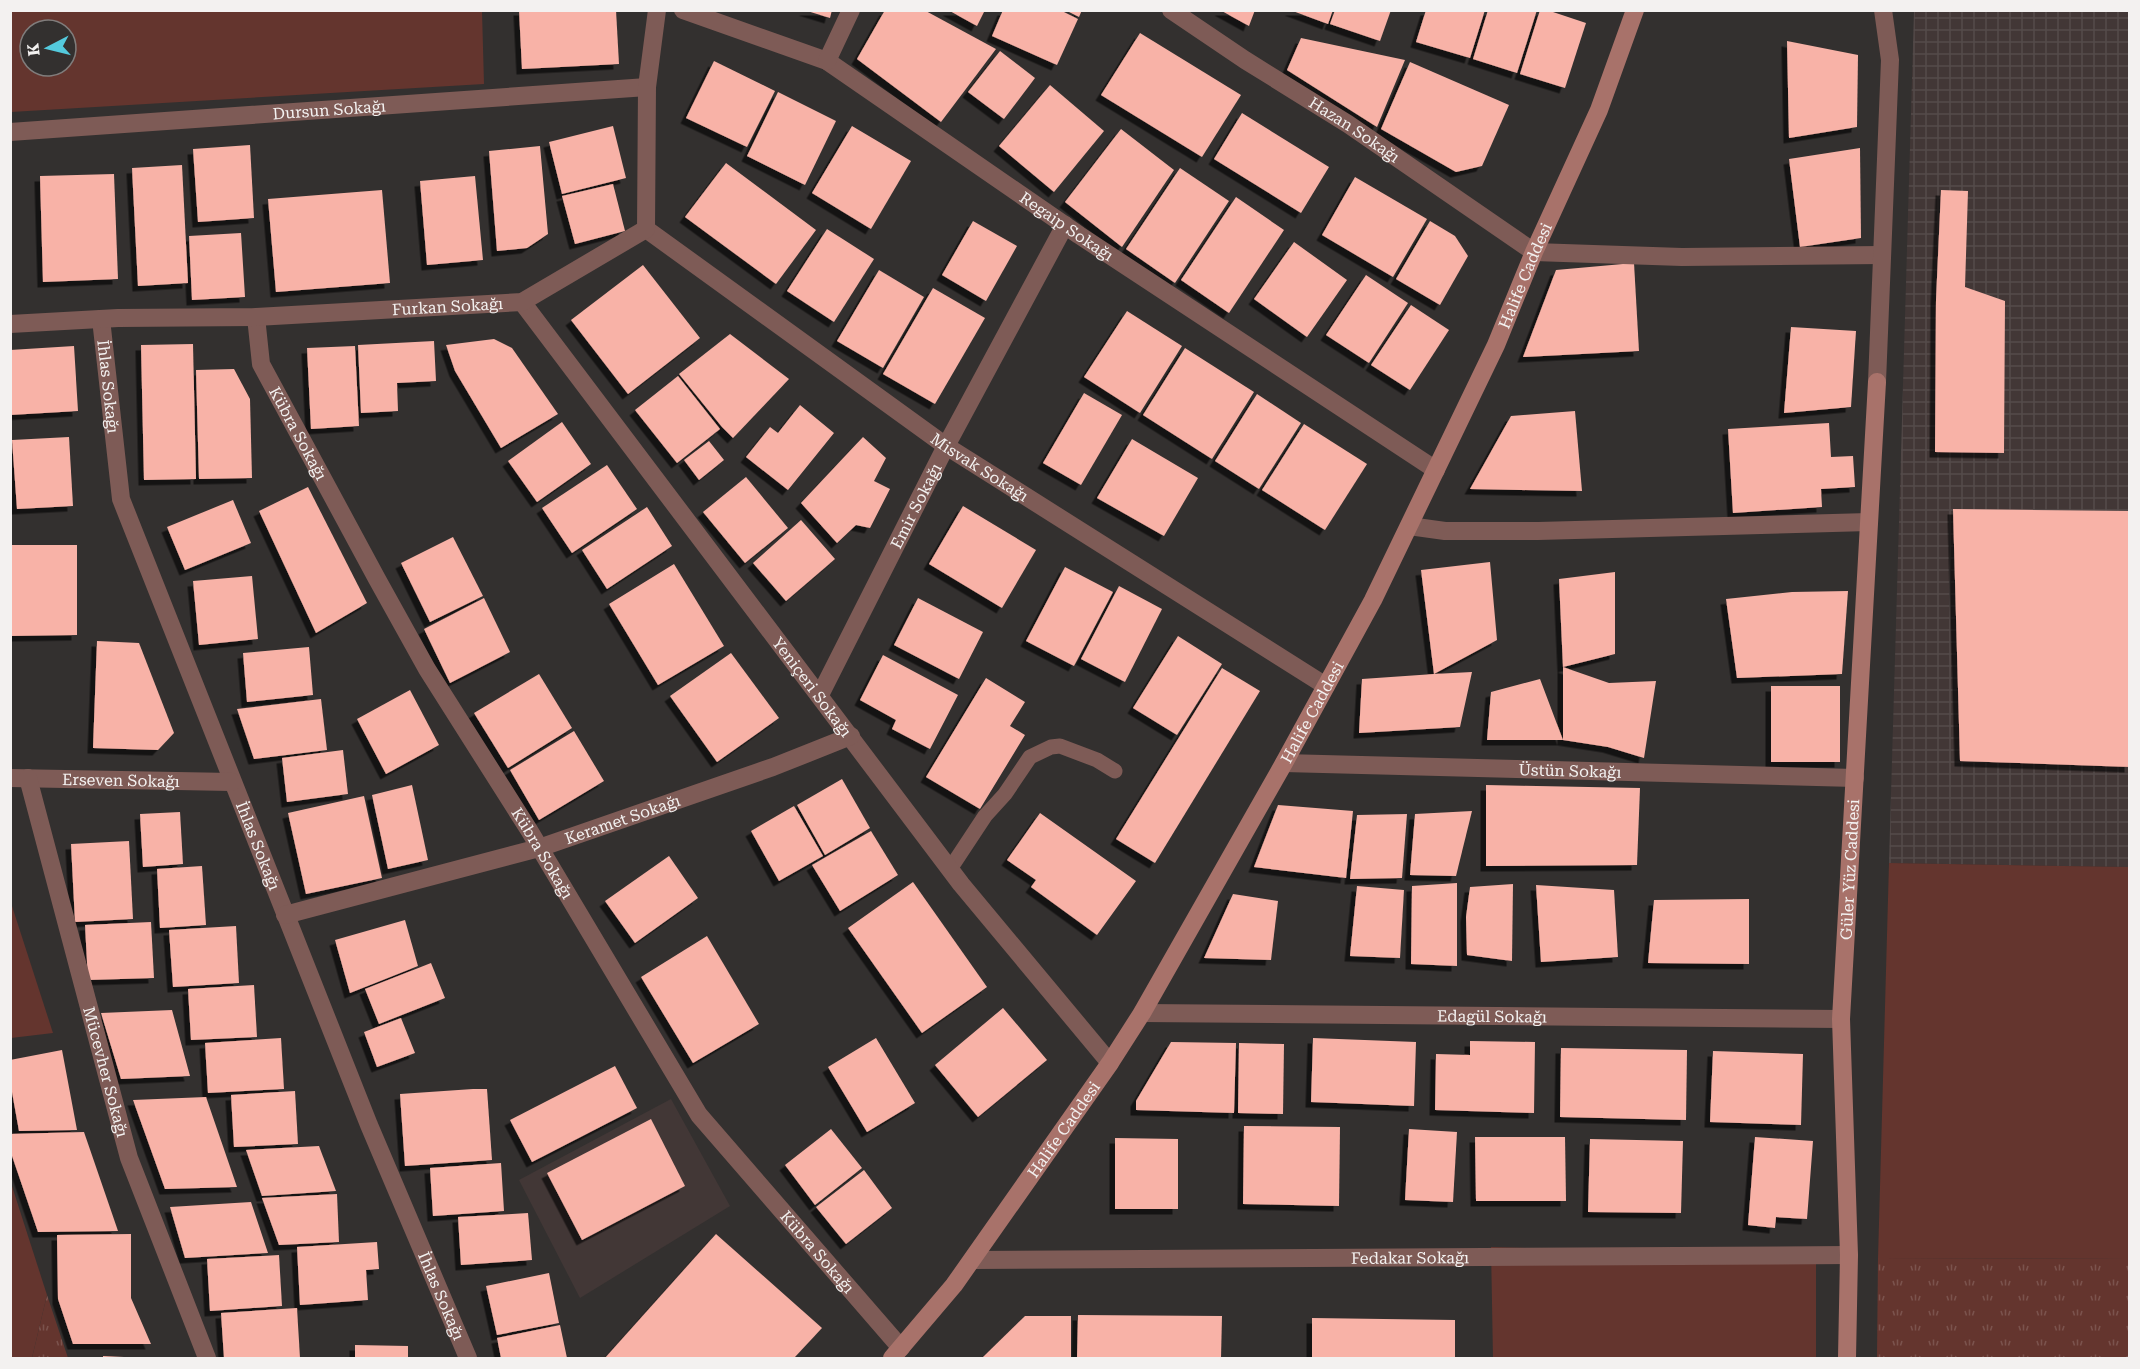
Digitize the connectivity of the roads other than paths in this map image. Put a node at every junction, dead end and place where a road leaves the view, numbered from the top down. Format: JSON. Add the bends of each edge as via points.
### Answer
{"nodes":[{"id":1,"x":657,"y":10,"type":"edge"},
{"id":2,"x":683,"y":10,"type":"edge"},
{"id":3,"x":850,"y":10,"type":"edge"},
{"id":4,"x":1171,"y":10,"type":"edge"},
{"id":5,"x":1635,"y":10,"type":"edge"},
{"id":6,"x":1883,"y":10,"type":"edge"},
{"id":7,"x":827,"y":61,"type":"junction"},
{"id":8,"x":647,"y":87,"type":"junction"},
{"id":9,"x":10,"y":132,"type":"edge"},
{"id":10,"x":1065,"y":225,"type":"junction"},
{"id":11,"x":646,"y":229,"type":"junction"},
{"id":12,"x":1534,"y":252,"type":"junction"},
{"id":13,"x":1882,"y":255,"type":"junction"},
{"id":14,"x":522,"y":302,"type":"junction"},
{"id":15,"x":255,"y":317,"type":"junction"},
{"id":16,"x":100,"y":319,"type":"junction"},
{"id":17,"x":10,"y":324,"type":"edge"},
{"id":18,"x":946,"y":446,"type":"junction"},
{"id":19,"x":1436,"y":470,"type":"junction"},
{"id":20,"x":1869,"y":522,"type":"junction"},
{"id":21,"x":1409,"y":526,"type":"junction"},
{"id":22,"x":1326,"y":686,"type":"junction"},
{"id":23,"x":820,"y":695,"type":"junction"},
{"id":24,"x":851,"y":736,"type":"junction"},
{"id":25,"x":1284,"y":763,"type":"junction"},
{"id":26,"x":1115,"y":771,"type":"dead end"},
{"id":27,"x":19,"y":778,"type":"edge"},
{"id":28,"x":1855,"y":778,"type":"junction"},
{"id":29,"x":232,"y":782,"type":"junction"},
{"id":30,"x":539,"y":848,"type":"junction"},
{"id":31,"x":950,"y":869,"type":"junction"},
{"id":32,"x":285,"y":915,"type":"junction"},
{"id":33,"x":1142,"y":1013,"type":"junction"},
{"id":34,"x":1841,"y":1019,"type":"junction"},
{"id":35,"x":1110,"y":1063,"type":"junction"},
{"id":36,"x":1849,"y":1256,"type":"junction"},
{"id":37,"x":972,"y":1260,"type":"junction"},
{"id":38,"x":898,"y":1355,"type":"edge"},
{"id":39,"x":207,"y":1359,"type":"edge"},
{"id":40,"x":468,"y":1359,"type":"edge"},
{"id":41,"x":1847,"y":1359,"type":"edge"}],
"edges":[{"from":1,"to":8,"type":"street"},
{"from":2,"to":7,"type":"street","name":"Regaip Sokağı"},
{"from":3,"to":7,"type":"street"},
{"from":4,"to":12,"type":"street","name":"Hazan Sokağı","via":[[1348,124]]},
{"from":5,"to":12,"type":"street","name":"Halife Caddesi","via":[[1599,110]]},
{"from":6,"to":13,"type":"street","via":[[1890,60]]},
{"from":7,"to":10,"type":"street","name":"Regaip Sokağı"},
{"from":8,"to":9,"type":"street","name":"Dursun Sokağı"},
{"from":8,"to":11,"type":"street"},
{"from":10,"to":18,"type":"street","name":"Emir Sokağı"},
{"from":10,"to":19,"type":"street","name":"Regaip Sokağı"},
{"from":11,"to":14,"type":"street","name":"Furkan Sokağı"},
{"from":11,"to":18,"type":"street","name":"Misvak Sokağı"},
{"from":12,"to":13,"type":"street","via":[[1682,257]]},
{"from":12,"to":19,"type":"street","name":"Halife Caddesi","via":[[1496,345]]},
{"from":13,"to":20,"type":"street","name":"Güler Yüz Caddesi"},
{"from":14,"to":15,"type":"street","name":"Furkan Sokağı"},
{"from":14,"to":23,"type":"street","name":"Yeniçeri Sokağı"},
{"from":15,"to":16,"type":"street","name":"Furkan Sokağı"},
{"from":15,"to":30,"type":"street","name":"Kübra Sokağı","via":[[261,364],[427,669]]},
{"from":16,"to":17,"type":"street","name":"Furkan Sokağı"},
{"from":16,"to":29,"type":"street","name":"İhlas Sokağı","via":[[121,499]]},
{"from":18,"to":22,"type":"street","name":"Misvak Sokağı"},
{"from":18,"to":23,"type":"street","name":"Emir Sokağı"},
{"from":19,"to":21,"type":"street","name":"Halife Caddesi"},
{"from":20,"to":21,"type":"street","via":[[1538,531],[1445,531]]},
{"from":20,"to":28,"type":"street","name":"Güler Yüz Caddesi"},
{"from":21,"to":22,"type":"street","name":"Halife Caddesi"},
{"from":22,"to":25,"type":"street","name":"Halife Caddesi"},
{"from":23,"to":24,"type":"street","name":"Yeniçeri Sokağı"},
{"from":24,"to":30,"type":"street","name":"Keramet Sokağı"},
{"from":24,"to":31,"type":"street","name":"Yeniçeri Sokağı"},
{"from":25,"to":28,"type":"street","name":"Üstün Sokağı"},
{"from":25,"to":33,"type":"street","name":"Halife Caddesi"},
{"from":26,"to":31,"type":"lane","via":[[1060,746],[1030,757]]},
{"from":27,"to":29,"type":"street","name":"Erseven Sokağı"},
{"from":27,"to":39,"type":"street","name":"Mücevher Sokağı","via":[[129,1158]]},
{"from":28,"to":34,"type":"street","name":"Güler Yüz Caddesi"},
{"from":29,"to":32,"type":"street","name":"İhlas Sokağı"},
{"from":30,"to":32,"type":"street","name":"Keramet Sokağı"},
{"from":30,"to":38,"type":"street","name":"Kübra Sokağı","via":[[699,1115]]},
{"from":31,"to":35,"type":"street","name":"Yeniçeri Sokağı"},
{"from":32,"to":40,"type":"street","name":"İhlas Sokağı"},
{"from":33,"to":34,"type":"street","name":"Edagül Sokağı"},
{"from":33,"to":35,"type":"street","name":"Halife Caddesi"},
{"from":34,"to":36,"type":"street","name":"Güler Yüz Caddesi"},
{"from":35,"to":37,"type":"street","name":"Halife Caddesi"},
{"from":36,"to":37,"type":"street","name":"Fedakar Sokağı"},
{"from":36,"to":41,"type":"street","name":"Güler Yüz Caddesi"},
{"from":37,"to":38,"type":"street","name":"Halife Caddesi"}]}
